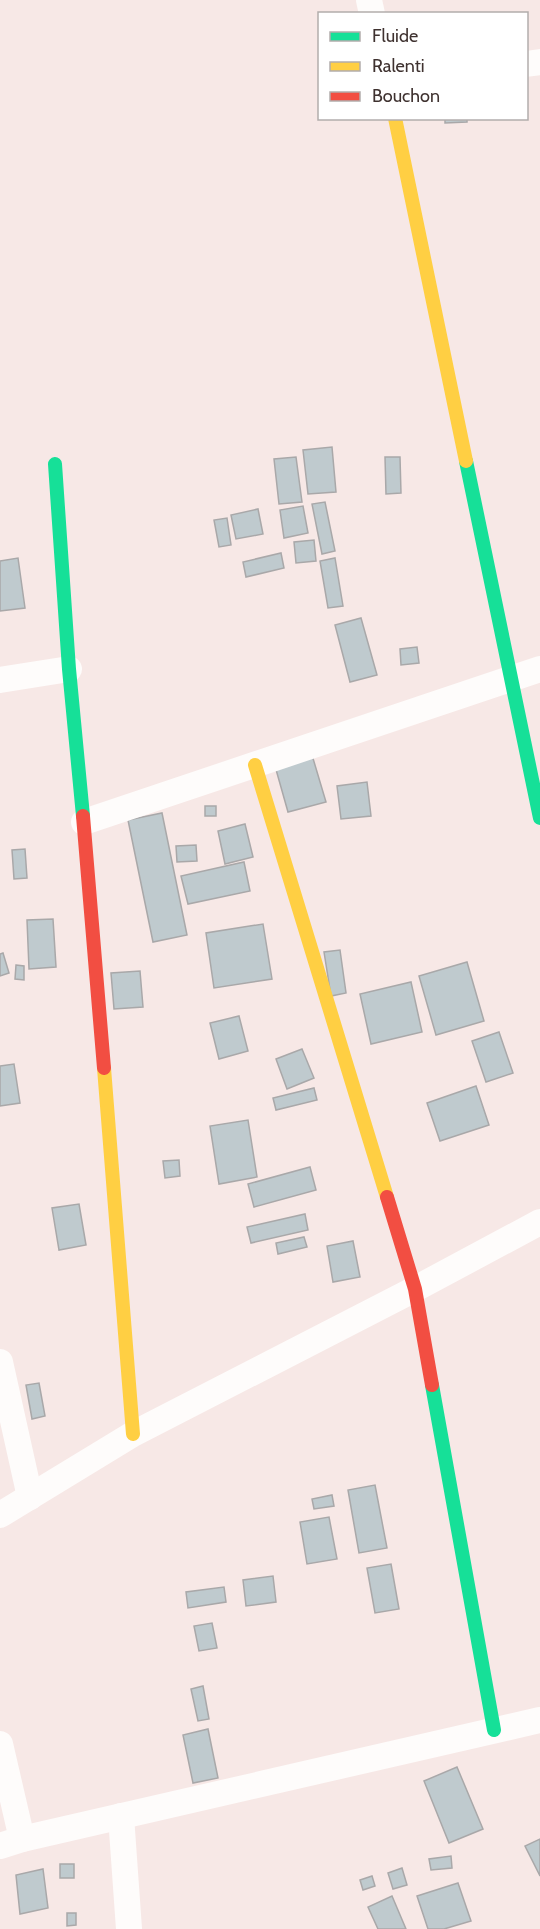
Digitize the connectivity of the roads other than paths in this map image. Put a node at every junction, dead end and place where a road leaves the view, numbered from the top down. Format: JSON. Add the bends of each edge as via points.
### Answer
{"nodes":[{"id":1,"x":395,"y":120,"type":"edge"},
{"id":2,"x":55,"y":464,"type":"dead end"},
{"id":3,"x":69,"y":669,"type":"junction"},
{"id":4,"x":540,"y":669,"type":"edge"},
{"id":5,"x":512,"y":678,"type":"junction"},
{"id":6,"x":0,"y":680,"type":"edge"},
{"id":7,"x":255,"y":765,"type":"junction"},
{"id":8,"x":540,"y":818,"type":"edge"},
{"id":9,"x":84,"y":822,"type":"junction"},
{"id":10,"x":540,"y":1222,"type":"edge"},
{"id":11,"x":415,"y":1289,"type":"junction"},
{"id":12,"x":0,"y":1362,"type":"edge"},
{"id":13,"x":133,"y":1434,"type":"junction"},
{"id":14,"x":30,"y":1497,"type":"junction"},
{"id":15,"x":0,"y":1515,"type":"edge"},
{"id":16,"x":540,"y":1720,"type":"edge"},
{"id":17,"x":494,"y":1730,"type":"junction"},
{"id":18,"x":0,"y":1744,"type":"edge"},
{"id":19,"x":121,"y":1816,"type":"junction"},
{"id":20,"x":11,"y":1843,"type":"edge"},
{"id":21,"x":129,"y":1929,"type":"edge"}],
"edges":[{"from":1,"to":5,"type":"street"},
{"from":2,"to":3,"type":"street"},
{"from":3,"to":6,"type":"street"},
{"from":3,"to":9,"type":"street"},
{"from":4,"to":5,"type":"street"},
{"from":5,"to":7,"type":"street"},
{"from":5,"to":8,"type":"street"},
{"from":7,"to":9,"type":"street"},
{"from":7,"to":11,"type":"street"},
{"from":9,"to":13,"type":"street"},
{"from":10,"to":11,"type":"street"},
{"from":11,"to":13,"type":"street"},
{"from":11,"to":17,"type":"street"},
{"from":12,"to":14,"type":"street"},
{"from":13,"to":14,"type":"street"},
{"from":14,"to":15,"type":"street"},
{"from":16,"to":17,"type":"street"},
{"from":17,"to":19,"type":"street"},
{"from":18,"to":20,"type":"street"},
{"from":19,"to":20,"type":"street"},
{"from":19,"to":21,"type":"street"}]}
